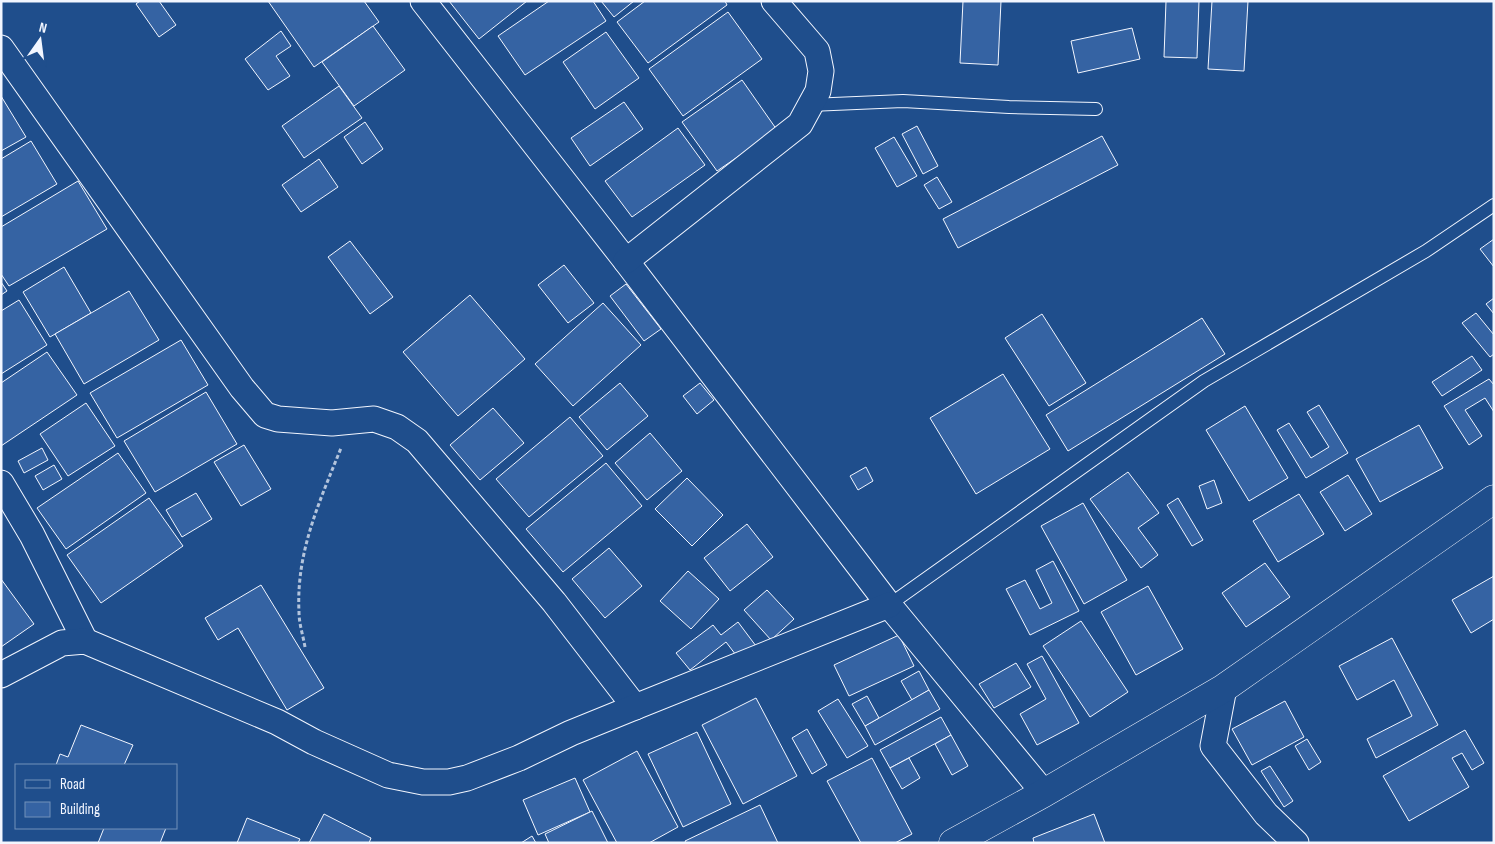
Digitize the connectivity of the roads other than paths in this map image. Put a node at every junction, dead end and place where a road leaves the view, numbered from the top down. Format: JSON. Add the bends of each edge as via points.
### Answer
{"nodes":[{"id":1,"x":423,"y":1,"type":"edge"},
{"id":2,"x":774,"y":1,"type":"edge"},
{"id":3,"x":1,"y":48,"type":"edge"},
{"id":4,"x":810,"y":105,"type":"junction"},
{"id":5,"x":1096,"y":109,"type":"dead end"},
{"id":6,"x":1494,"y":205,"type":"edge"},
{"id":7,"x":626,"y":261,"type":"junction"},
{"id":8,"x":1,"y":483,"type":"edge"},
{"id":9,"x":1494,"y":498,"type":"edge"},
{"id":10,"x":889,"y":605,"type":"junction"},
{"id":11,"x":86,"y":641,"type":"junction"},
{"id":12,"x":1,"y":675,"type":"edge"},
{"id":13,"x":1224,"y":688,"type":"junction"},
{"id":14,"x":635,"y":707,"type":"junction"},
{"id":15,"x":1044,"y":793,"type":"junction"},
{"id":16,"x":953,"y":843,"type":"edge"},
{"id":17,"x":1296,"y":843,"type":"edge"}],
"edges":[{"from":1,"to":7,"type":"street"},
{"from":2,"to":4,"type":"street","via":[[817,51],[821,71],[818,91]]},
{"from":3,"to":14,"type":"street","via":[[242,388],[265,415],[332,423],[374,419],[397,427],[417,441],[554,602]]},
{"from":4,"to":5,"type":"lane","via":[[902,101]]},
{"from":4,"to":7,"type":"street","via":[[800,124]]},
{"from":6,"to":10,"type":"lane","via":[[1426,250],[1204,381]]},
{"from":7,"to":10,"type":"street"},
{"from":8,"to":11,"type":"street","via":[[32,535]]},
{"from":9,"to":13,"type":"street"},
{"from":10,"to":14,"type":"street"},
{"from":10,"to":15,"type":"street"},
{"from":11,"to":12,"type":"street","via":[[62,643]]},
{"from":11,"to":14,"type":"street","via":[[277,722],[388,775],[423,782],[467,778]]},
{"from":13,"to":15,"type":"street"},
{"from":13,"to":17,"type":"street","via":[[1213,746],[1266,814]]},
{"from":15,"to":16,"type":"street"}]}
